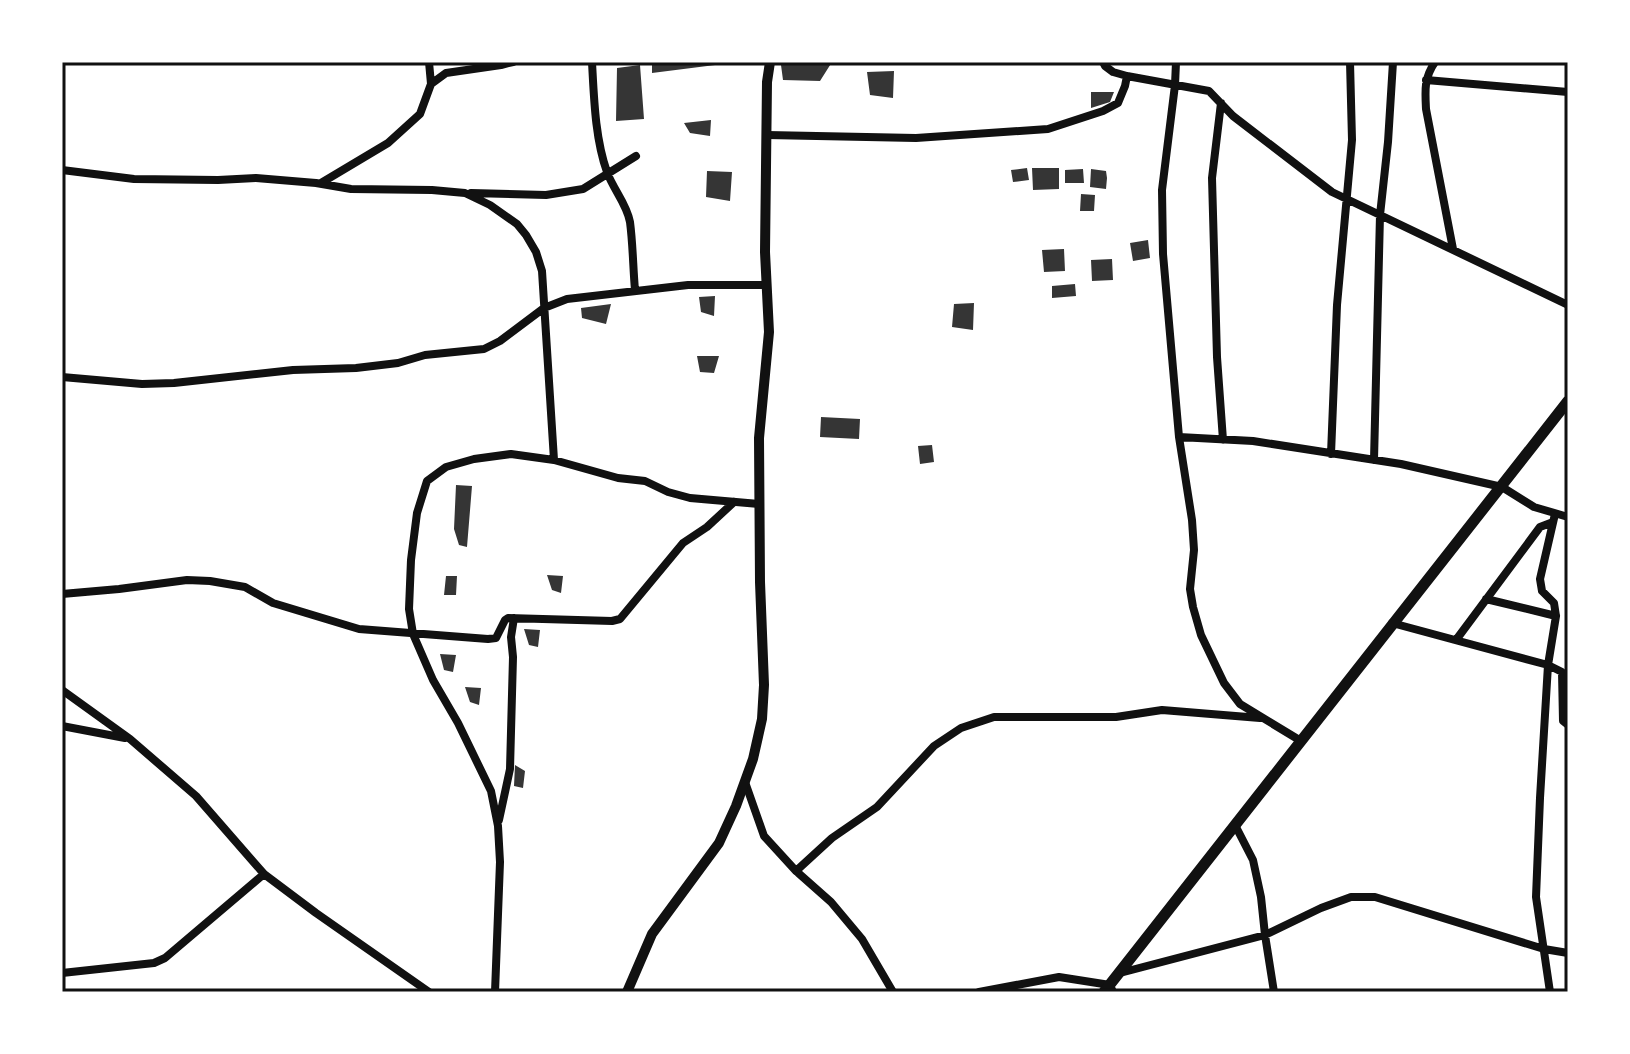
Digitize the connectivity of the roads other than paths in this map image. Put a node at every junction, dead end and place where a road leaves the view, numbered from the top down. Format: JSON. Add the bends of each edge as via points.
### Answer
{"nodes":[{"id":1,"x":429,"y":62,"type":"edge"},
{"id":2,"x":513,"y":62,"type":"edge"},
{"id":3,"x":592,"y":62,"type":"edge"},
{"id":4,"x":770,"y":62,"type":"edge"},
{"id":5,"x":1103,"y":62,"type":"edge"},
{"id":6,"x":1176,"y":62,"type":"edge"},
{"id":7,"x":1350,"y":62,"type":"edge"},
{"id":8,"x":1393,"y":62,"type":"edge"},
{"id":9,"x":1435,"y":62,"type":"edge"},
{"id":10,"x":1127,"y":76,"type":"junction"},
{"id":11,"x":1426,"y":80,"type":"junction"},
{"id":12,"x":431,"y":84,"type":"junction"},
{"id":13,"x":1175,"y":85,"type":"junction"},
{"id":14,"x":1568,"y":92,"type":"edge"},
{"id":15,"x":1221,"y":103,"type":"junction"},
{"id":16,"x":767,"y":135,"type":"junction"},
{"id":17,"x":636,"y":156,"type":"dead end"},
{"id":18,"x":62,"y":170,"type":"edge"},
{"id":19,"x":608,"y":175,"type":"junction"},
{"id":20,"x":321,"y":183,"type":"junction"},
{"id":21,"x":465,"y":193,"type":"junction"},
{"id":22,"x":1347,"y":199,"type":"junction"},
{"id":23,"x":1380,"y":215,"type":"junction"},
{"id":24,"x":1453,"y":249,"type":"junction"},
{"id":25,"x":766,"y":285,"type":"junction"},
{"id":26,"x":635,"y":290,"type":"junction"},
{"id":27,"x":1568,"y":305,"type":"edge"},
{"id":28,"x":544,"y":308,"type":"junction"},
{"id":29,"x":62,"y":377,"type":"edge"},
{"id":30,"x":1568,"y":401,"type":"edge"},
{"id":31,"x":1179,"y":437,"type":"junction"},
{"id":32,"x":1223,"y":440,"type":"junction"},
{"id":33,"x":1331,"y":454,"type":"junction"},
{"id":34,"x":554,"y":460,"type":"junction"},
{"id":35,"x":1374,"y":460,"type":"junction"},
{"id":36,"x":1502,"y":487,"type":"junction"},
{"id":37,"x":734,"y":502,"type":"junction"},
{"id":38,"x":759,"y":504,"type":"junction"},
{"id":39,"x":1568,"y":517,"type":"edge"},
{"id":40,"x":1554,"y":518,"type":"junction"},
{"id":41,"x":62,"y":594,"type":"edge"},
{"id":42,"x":1486,"y":599,"type":"junction"},
{"id":43,"x":1556,"y":616,"type":"junction"},
{"id":44,"x":514,"y":618,"type":"junction"},
{"id":45,"x":1392,"y":623,"type":"junction"},
{"id":46,"x":413,"y":634,"type":"junction"},
{"id":47,"x":1456,"y":640,"type":"junction"},
{"id":48,"x":1548,"y":665,"type":"junction"},
{"id":49,"x":62,"y":690,"type":"edge"},
{"id":50,"x":1261,"y":718,"type":"junction"},
{"id":51,"x":1568,"y":725,"type":"edge"},
{"id":52,"x":62,"y":726,"type":"edge"},
{"id":53,"x":130,"y":739,"type":"junction"},
{"id":54,"x":1301,"y":741,"type":"junction"},
{"id":55,"x":744,"y":781,"type":"junction"},
{"id":56,"x":1235,"y":825,"type":"junction"},
{"id":57,"x":498,"y":826,"type":"junction"},
{"id":58,"x":796,"y":871,"type":"junction"},
{"id":59,"x":264,"y":874,"type":"junction"},
{"id":60,"x":1265,"y":935,"type":"junction"},
{"id":61,"x":1544,"y":949,"type":"junction"},
{"id":62,"x":1568,"y":953,"type":"edge"},
{"id":63,"x":62,"y":973,"type":"edge"},
{"id":64,"x":1119,"y":973,"type":"junction"},
{"id":65,"x":1109,"y":990,"type":"edge"},
{"id":66,"x":429,"y":992,"type":"edge"},
{"id":67,"x":495,"y":992,"type":"edge"},
{"id":68,"x":627,"y":992,"type":"edge"},
{"id":69,"x":893,"y":992,"type":"edge"},
{"id":70,"x":979,"y":992,"type":"edge"},
{"id":71,"x":1274,"y":992,"type":"edge"},
{"id":72,"x":1550,"y":992,"type":"edge"}],
"edges":[{"from":1,"to":12,"type":"street"},
{"from":2,"to":12,"type":"street","via":[[446,73]]},
{"from":3,"to":19,"type":"street"},
{"from":4,"to":16,"type":"street"},
{"from":5,"to":10,"type":"street"},
{"from":6,"to":13,"type":"street"},
{"from":7,"to":22,"type":"street"},
{"from":8,"to":23,"type":"street"},
{"from":9,"to":11,"type":"street"},
{"from":10,"to":13,"type":"street"},
{"from":10,"to":16,"type":"street","via":[[1118,103],[1048,129],[916,138]]},
{"from":11,"to":14,"type":"street"},
{"from":11,"to":24,"type":"street","via":[[1426,109]]},
{"from":12,"to":20,"type":"street","via":[[420,114],[388,143]]},
{"from":13,"to":15,"type":"street","via":[[1209,91]]},
{"from":13,"to":31,"type":"street","via":[[1162,190]]},
{"from":15,"to":22,"type":"street"},
{"from":15,"to":32,"type":"street","via":[[1212,178]]},
{"from":16,"to":25,"type":"street"},
{"from":17,"to":19,"type":"street"},
{"from":18,"to":20,"type":"street","via":[[134,179]]},
{"from":19,"to":21,"type":"street","via":[[583,189],[546,195]]},
{"from":19,"to":26,"type":"street","via":[[630,220]]},
{"from":20,"to":21,"type":"street"},
{"from":21,"to":28,"type":"street","via":[[490,205],[526,235],[542,271]]},
{"from":22,"to":23,"type":"street"},
{"from":22,"to":33,"type":"street"},
{"from":23,"to":24,"type":"street"},
{"from":23,"to":35,"type":"street"},
{"from":24,"to":27,"type":"street"},
{"from":25,"to":26,"type":"street"},
{"from":25,"to":38,"type":"street","via":[[769,332]]},
{"from":26,"to":28,"type":"street","via":[[567,299]]},
{"from":28,"to":29,"type":"street","via":[[484,349],[398,363],[174,383]]},
{"from":28,"to":34,"type":"street"},
{"from":30,"to":36,"type":"main road"},
{"from":31,"to":32,"type":"street"},
{"from":31,"to":50,"type":"street","via":[[1193,535],[1190,589],[1201,635],[1224,683],[1240,704]]},
{"from":32,"to":33,"type":"street"},
{"from":33,"to":35,"type":"street"},
{"from":34,"to":37,"type":"street","via":[[645,481],[690,498]]},
{"from":34,"to":46,"type":"street","via":[[511,454],[474,459],[446,467],[427,481],[411,560]]},
{"from":35,"to":36,"type":"street"},
{"from":36,"to":40,"type":"street"},
{"from":36,"to":45,"type":"main road"},
{"from":37,"to":38,"type":"street"},
{"from":37,"to":44,"type":"street","via":[[683,543],[620,619]]},
{"from":38,"to":55,"type":"street","via":[[764,685],[762,719]]},
{"from":39,"to":40,"type":"street"},
{"from":40,"to":42,"type":"street","via":[[1540,527]]},
{"from":40,"to":43,"type":"street","via":[[1540,579]]},
{"from":41,"to":46,"type":"street","via":[[210,581],[245,587],[273,603],[359,629]]},
{"from":42,"to":43,"type":"street"},
{"from":42,"to":47,"type":"street"},
{"from":43,"to":48,"type":"street"},
{"from":44,"to":46,"type":"street","via":[[505,620],[496,638]]},
{"from":44,"to":57,"type":"street","via":[[510,769]]},
{"from":45,"to":47,"type":"street"},
{"from":45,"to":54,"type":"main road"},
{"from":46,"to":57,"type":"street","via":[[491,791]]},
{"from":47,"to":48,"type":"street"},
{"from":48,"to":51,"type":"street","via":[[1562,672],[1563,721]]},
{"from":48,"to":61,"type":"street","via":[[1536,897]]},
{"from":49,"to":53,"type":"street"},
{"from":50,"to":54,"type":"street"},
{"from":50,"to":58,"type":"street","via":[[1162,710],[1116,717],[994,717],[961,728],[934,746],[877,807]]},
{"from":52,"to":53,"type":"street"},
{"from":53,"to":59,"type":"street","via":[[196,796]]},
{"from":54,"to":56,"type":"main road"},
{"from":55,"to":58,"type":"street","via":[[764,836]]},
{"from":55,"to":68,"type":"street","via":[[719,843],[652,934]]},
{"from":56,"to":60,"type":"street","via":[[1253,860]]},
{"from":56,"to":64,"type":"main road"},
{"from":57,"to":67,"type":"street"},
{"from":58,"to":69,"type":"street","via":[[862,939]]},
{"from":59,"to":63,"type":"street","via":[[165,958]]},
{"from":59,"to":66,"type":"street"},
{"from":60,"to":61,"type":"street","via":[[1351,897],[1375,897]]},
{"from":60,"to":64,"type":"street"},
{"from":60,"to":71,"type":"street"},
{"from":61,"to":62,"type":"street"},
{"from":61,"to":72,"type":"street"},
{"from":64,"to":65,"type":"main road"},
{"from":65,"to":70,"type":"street","via":[[1059,977]]}]}
